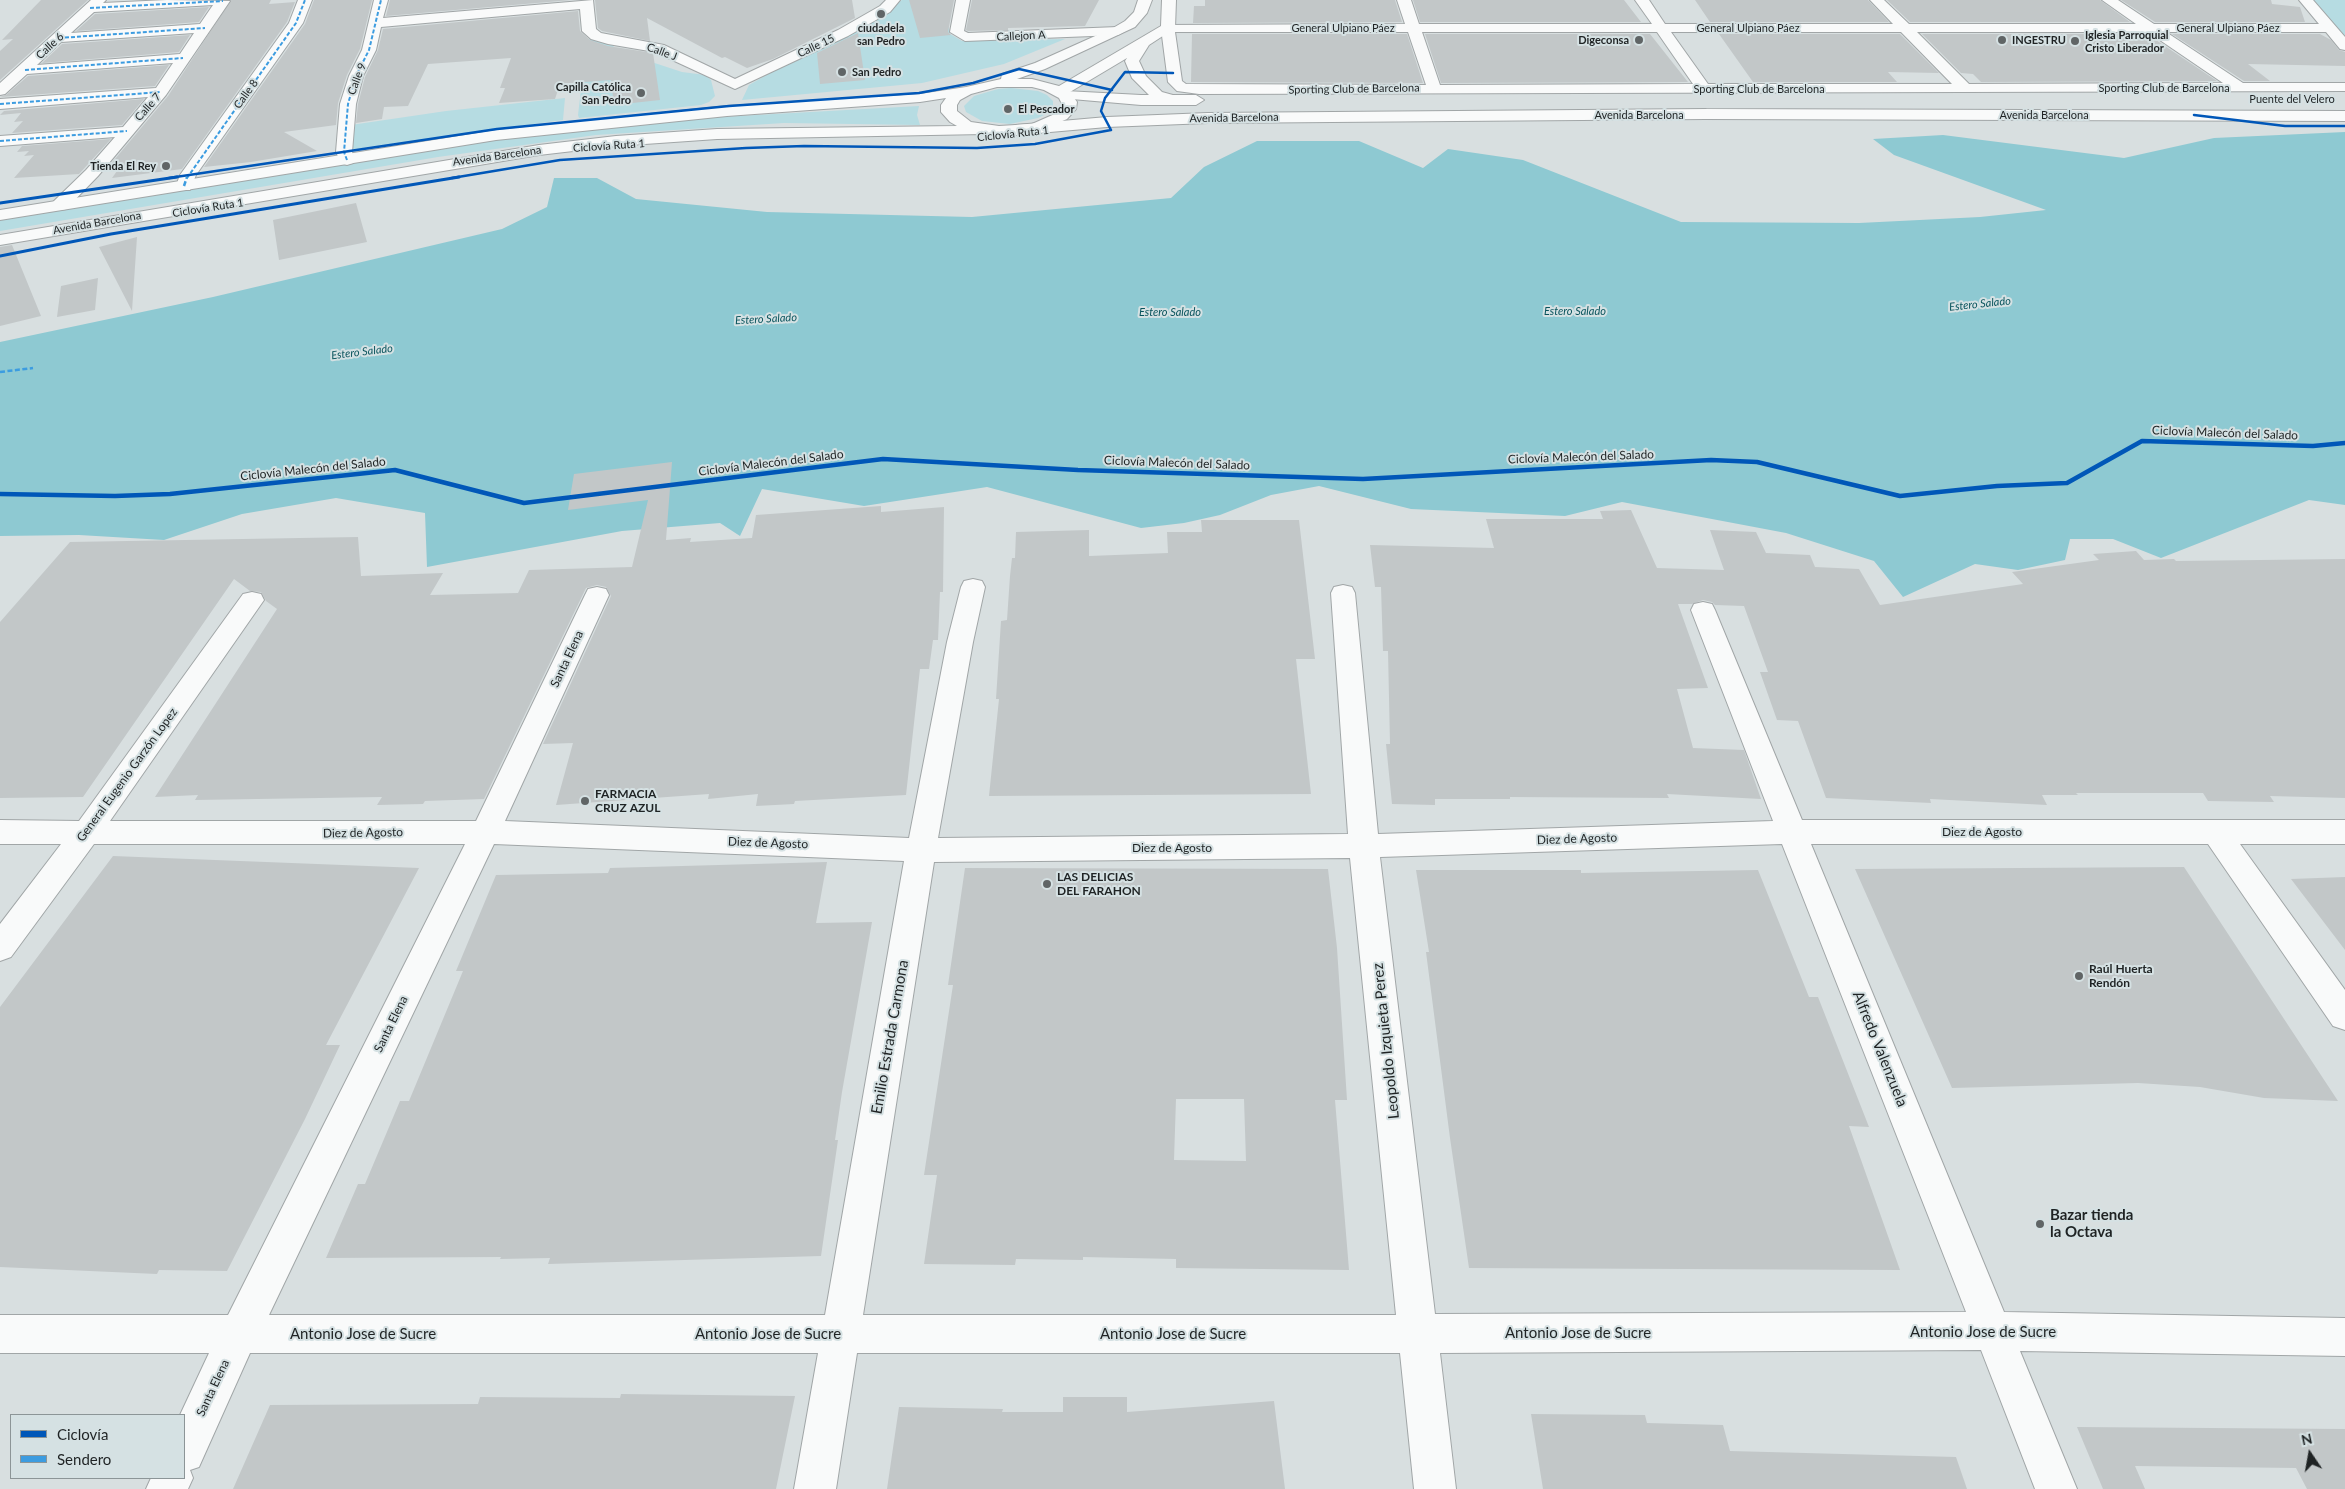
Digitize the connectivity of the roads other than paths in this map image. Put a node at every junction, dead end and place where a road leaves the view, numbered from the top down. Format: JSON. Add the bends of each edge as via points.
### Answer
{"nodes":[{"id":1,"x":223,"y":0,"type":"edge"},
{"id":2,"x":305,"y":0,"type":"edge"},
{"id":3,"x":381,"y":0,"type":"edge"},
{"id":4,"x":893,"y":0,"type":"edge"},
{"id":5,"x":963,"y":0,"type":"edge"},
{"id":6,"x":1144,"y":0,"type":"edge"},
{"id":7,"x":1169,"y":0,"type":"edge"},
{"id":8,"x":1404,"y":0,"type":"edge"},
{"id":9,"x":1642,"y":0,"type":"edge"},
{"id":10,"x":1877,"y":0,"type":"edge"},
{"id":11,"x":2108,"y":0,"type":"edge"},
{"id":12,"x":2306,"y":0,"type":"edge"},
{"id":13,"x":586,"y":2,"type":"edge"},
{"id":14,"x":94,"y":4,"type":"edge"},
{"id":15,"x":376,"y":23,"type":"junction"},
{"id":16,"x":205,"y":28,"type":"junction"},
{"id":17,"x":1168,"y":28,"type":"junction"},
{"id":18,"x":1414,"y":28,"type":"junction"},
{"id":19,"x":1661,"y":28,"type":"junction"},
{"id":20,"x":1905,"y":28,"type":"junction"},
{"id":21,"x":2151,"y":28,"type":"junction"},
{"id":22,"x":2328,"y":28,"type":"junction"},
{"id":23,"x":1118,"y":31,"type":"junction"},
{"id":24,"x":59,"y":38,"type":"junction"},
{"id":25,"x":1142,"y":45,"type":"junction"},
{"id":26,"x":2345,"y":46,"type":"edge"},
{"id":27,"x":183,"y":58,"type":"junction"},
{"id":28,"x":25,"y":70,"type":"junction"},
{"id":29,"x":735,"y":86,"type":"junction"},
{"id":30,"x":2345,"y":87,"type":"edge"},
{"id":31,"x":973,"y":88,"type":"junction"},
{"id":32,"x":1434,"y":88,"type":"junction"},
{"id":33,"x":1965,"y":88,"type":"junction"},
{"id":34,"x":1704,"y":89,"type":"junction"},
{"id":35,"x":0,"y":91,"type":"edge"},
{"id":36,"x":161,"y":92,"type":"junction"},
{"id":37,"x":1062,"y":93,"type":"junction"},
{"id":38,"x":2239,"y":93,"type":"junction"},
{"id":39,"x":2345,"y":98,"type":"edge"},
{"id":40,"x":1175,"y":100,"type":"junction"},
{"id":41,"x":0,"y":104,"type":"edge"},
{"id":42,"x":727,"y":111,"type":"junction"},
{"id":43,"x":2262,"y":115,"type":"joint"},
{"id":44,"x":2345,"y":116,"type":"edge"},
{"id":45,"x":1016,"y":130,"type":"junction"},
{"id":46,"x":127,"y":131,"type":"junction"},
{"id":47,"x":999,"y":131,"type":"junction"},
{"id":48,"x":0,"y":141,"type":"edge"},
{"id":49,"x":347,"y":160,"type":"junction"},
{"id":50,"x":184,"y":186,"type":"junction"},
{"id":51,"x":60,"y":205,"type":"junction"},
{"id":52,"x":0,"y":215,"type":"edge"},
{"id":53,"x":0,"y":240,"type":"edge"},
{"id":54,"x":973,"y":587,"type":"dead end"},
{"id":55,"x":1343,"y":593,"type":"dead end"},
{"id":56,"x":597,"y":595,"type":"dead end"},
{"id":57,"x":252,"y":600,"type":"dead end"},
{"id":58,"x":1704,"y":610,"type":"dead end"},
{"id":59,"x":0,"y":832,"type":"edge"},
{"id":60,"x":87,"y":832,"type":"junction"},
{"id":61,"x":485,"y":832,"type":"junction"},
{"id":62,"x":1794,"y":832,"type":"junction"},
{"id":63,"x":2216,"y":832,"type":"junction"},
{"id":64,"x":2345,"y":832,"type":"edge"},
{"id":65,"x":1364,"y":846,"type":"junction"},
{"id":66,"x":921,"y":850,"type":"junction"},
{"id":67,"x":0,"y":948,"type":"edge"},
{"id":68,"x":2345,"y":1016,"type":"edge"},
{"id":69,"x":1992,"y":1331,"type":"junction"},
{"id":70,"x":0,"y":1334,"type":"edge"},
{"id":71,"x":239,"y":1334,"type":"junction"},
{"id":72,"x":840,"y":1334,"type":"junction"},
{"id":73,"x":1418,"y":1334,"type":"junction"},
{"id":74,"x":2345,"y":1337,"type":"edge"},
{"id":75,"x":185,"y":1450,"type":"edge"},
{"id":76,"x":815,"y":1489,"type":"edge"},
{"id":77,"x":1435,"y":1489,"type":"edge"},
{"id":78,"x":2056,"y":1489,"type":"edge"}],
"edges":[{"from":1,"to":14,"type":"street"},
{"from":1,"to":16,"type":"street","name":"Calle 7"},
{"from":2,"to":50,"type":"street","name":"Calle 8","via":[[296,23],[188,175]]},
{"from":3,"to":15,"type":"street","name":"Calle 9"},
{"from":4,"to":29,"type":"street","name":"Calle 15","via":[[885,9],[843,33]]},
{"from":5,"to":23,"type":"street","name":"Callejon A","via":[[958,32],[965,37]]},
{"from":6,"to":23,"type":"street","via":[[1140,13]]},
{"from":7,"to":17,"type":"street"},
{"from":8,"to":18,"type":"street"},
{"from":9,"to":19,"type":"street"},
{"from":10,"to":20,"type":"street"},
{"from":11,"to":21,"type":"street"},
{"from":12,"to":22,"type":"street"},
{"from":13,"to":15,"type":"street"},
{"from":13,"to":29,"type":"street","name":"Calle J","via":[[589,31],[596,36],[659,48]]},
{"from":14,"to":24,"type":"street","name":"Calle 6"},
{"from":15,"to":49,"type":"street","name":"Calle 9","via":[[370,50],[356,76],[348,104],[344,152]]},
{"from":16,"to":24,"type":"street"},
{"from":16,"to":27,"type":"street","name":"Calle 7"},
{"from":17,"to":18,"type":"street","name":"General Ulpiano Páez"},
{"from":17,"to":25,"type":"street"},
{"from":17,"to":32,"type":"street","name":"Sporting Club de Barcelona","via":[[1175,82],[1182,88]]},
{"from":18,"to":19,"type":"street","name":"General Ulpiano Páez"},
{"from":18,"to":32,"type":"street"},
{"from":19,"to":20,"type":"street","name":"General Ulpiano Páez"},
{"from":19,"to":34,"type":"street"},
{"from":20,"to":21,"type":"street","name":"General Ulpiano Páez"},
{"from":20,"to":33,"type":"street"},
{"from":21,"to":22,"type":"street","name":"General Ulpiano Páez"},
{"from":21,"to":38,"type":"street"},
{"from":22,"to":26,"type":"street"},
{"from":23,"to":31,"type":"street","via":[[1040,66]]},
{"from":24,"to":28,"type":"street","name":"Calle 6"},
{"from":25,"to":37,"type":"street"},
{"from":25,"to":40,"type":"street","via":[[1132,61],[1139,78],[1158,95]]},
{"from":27,"to":28,"type":"street"},
{"from":27,"to":36,"type":"street","name":"Calle 7"},
{"from":28,"to":35,"type":"street","name":"Calle 6"},
{"from":29,"to":42,"type":"street"},
{"from":30,"to":38,"type":"street","name":"Sporting Club de Barcelona"},
{"from":31,"to":37,"type":"street","name":"Avenida Barcelona","via":[[1015,82],[1048,86]]},
{"from":31,"to":42,"type":"street","name":"Avenida Barcelona","via":[[875,102]]},
{"from":31,"to":47,"type":"street","via":[[955,97],[949,105],[949,112],[966,125]]},
{"from":32,"to":34,"type":"street","name":"Sporting Club de Barcelona"},
{"from":33,"to":34,"type":"street","name":"Sporting Club de Barcelona"},
{"from":33,"to":38,"type":"street","name":"Sporting Club de Barcelona"},
{"from":36,"to":41,"type":"street"},
{"from":36,"to":46,"type":"street","name":"Calle 7"},
{"from":37,"to":40,"type":"street","name":"Avenida Barcelona"},
{"from":37,"to":45,"type":"street","via":[[1069,102],[1062,116],[1042,125]]},
{"from":38,"to":39,"type":"street","name":"Puente del Velero"},
{"from":38,"to":40,"type":"street","name":"Avenida Barcelona"},
{"from":42,"to":49,"type":"street","name":"Avenida Barcelona","via":[[496,135]]},
{"from":43,"to":44,"type":"street","name":"Puente del Velero"},
{"from":43,"to":45,"type":"street","name":"Avenida Barcelona","via":[[1696,114],[1228,118],[1107,122]]},
{"from":45,"to":47,"type":"street"},
{"from":46,"to":48,"type":"street"},
{"from":46,"to":51,"type":"street","name":"Calle 7"},
{"from":47,"to":53,"type":"street","name":"Avenida Barcelona","via":[[717,134],[596,143],[475,159]]},
{"from":49,"to":50,"type":"street","name":"Avenida Barcelona"},
{"from":50,"to":51,"type":"street","name":"Avenida Barcelona"},
{"from":51,"to":52,"type":"street","name":"Avenida Barcelona"},
{"from":54,"to":66,"type":"street","name":"Emilio Estrada Carmona"},
{"from":55,"to":65,"type":"street","name":"Leopoldo Izquieta Perez"},
{"from":56,"to":61,"type":"street","name":"Santa Elena"},
{"from":57,"to":60,"type":"street","name":"General Eugenio Garzón Lopez"},
{"from":58,"to":62,"type":"street","name":"Alfredo Valenzuela"},
{"from":59,"to":60,"type":"street","name":"Diez de Agosto"},
{"from":60,"to":61,"type":"street","name":"Diez de Agosto"},
{"from":60,"to":67,"type":"street","name":"General Eugenio Garzón Lopez"},
{"from":61,"to":66,"type":"street","name":"Diez de Agosto"},
{"from":61,"to":71,"type":"street","name":"Santa Elena"},
{"from":62,"to":63,"type":"street","name":"Diez de Agosto"},
{"from":62,"to":65,"type":"street","name":"Diez de Agosto"},
{"from":62,"to":69,"type":"street","name":"Alfredo Valenzuela"},
{"from":63,"to":64,"type":"street","name":"Diez de Agosto"},
{"from":63,"to":68,"type":"street"},
{"from":65,"to":66,"type":"street","name":"Diez de Agosto"},
{"from":65,"to":73,"type":"street","name":"Leopoldo Izquieta Perez"},
{"from":66,"to":72,"type":"street","name":"Emilio Estrada Carmona"},
{"from":69,"to":73,"type":"street","name":"Antonio Jose de Sucre"},
{"from":69,"to":74,"type":"street","name":"Antonio Jose de Sucre"},
{"from":69,"to":78,"type":"street","name":"Alfredo Valenzuela"},
{"from":70,"to":71,"type":"street","name":"Antonio Jose de Sucre"},
{"from":71,"to":72,"type":"street","name":"Antonio Jose de Sucre"},
{"from":71,"to":75,"type":"street","name":"Santa Elena"},
{"from":72,"to":73,"type":"street","name":"Antonio Jose de Sucre"},
{"from":72,"to":76,"type":"street","name":"Emilio Estrada Carmona"},
{"from":73,"to":77,"type":"street","name":"Leopoldo Izquieta Perez"}]}
